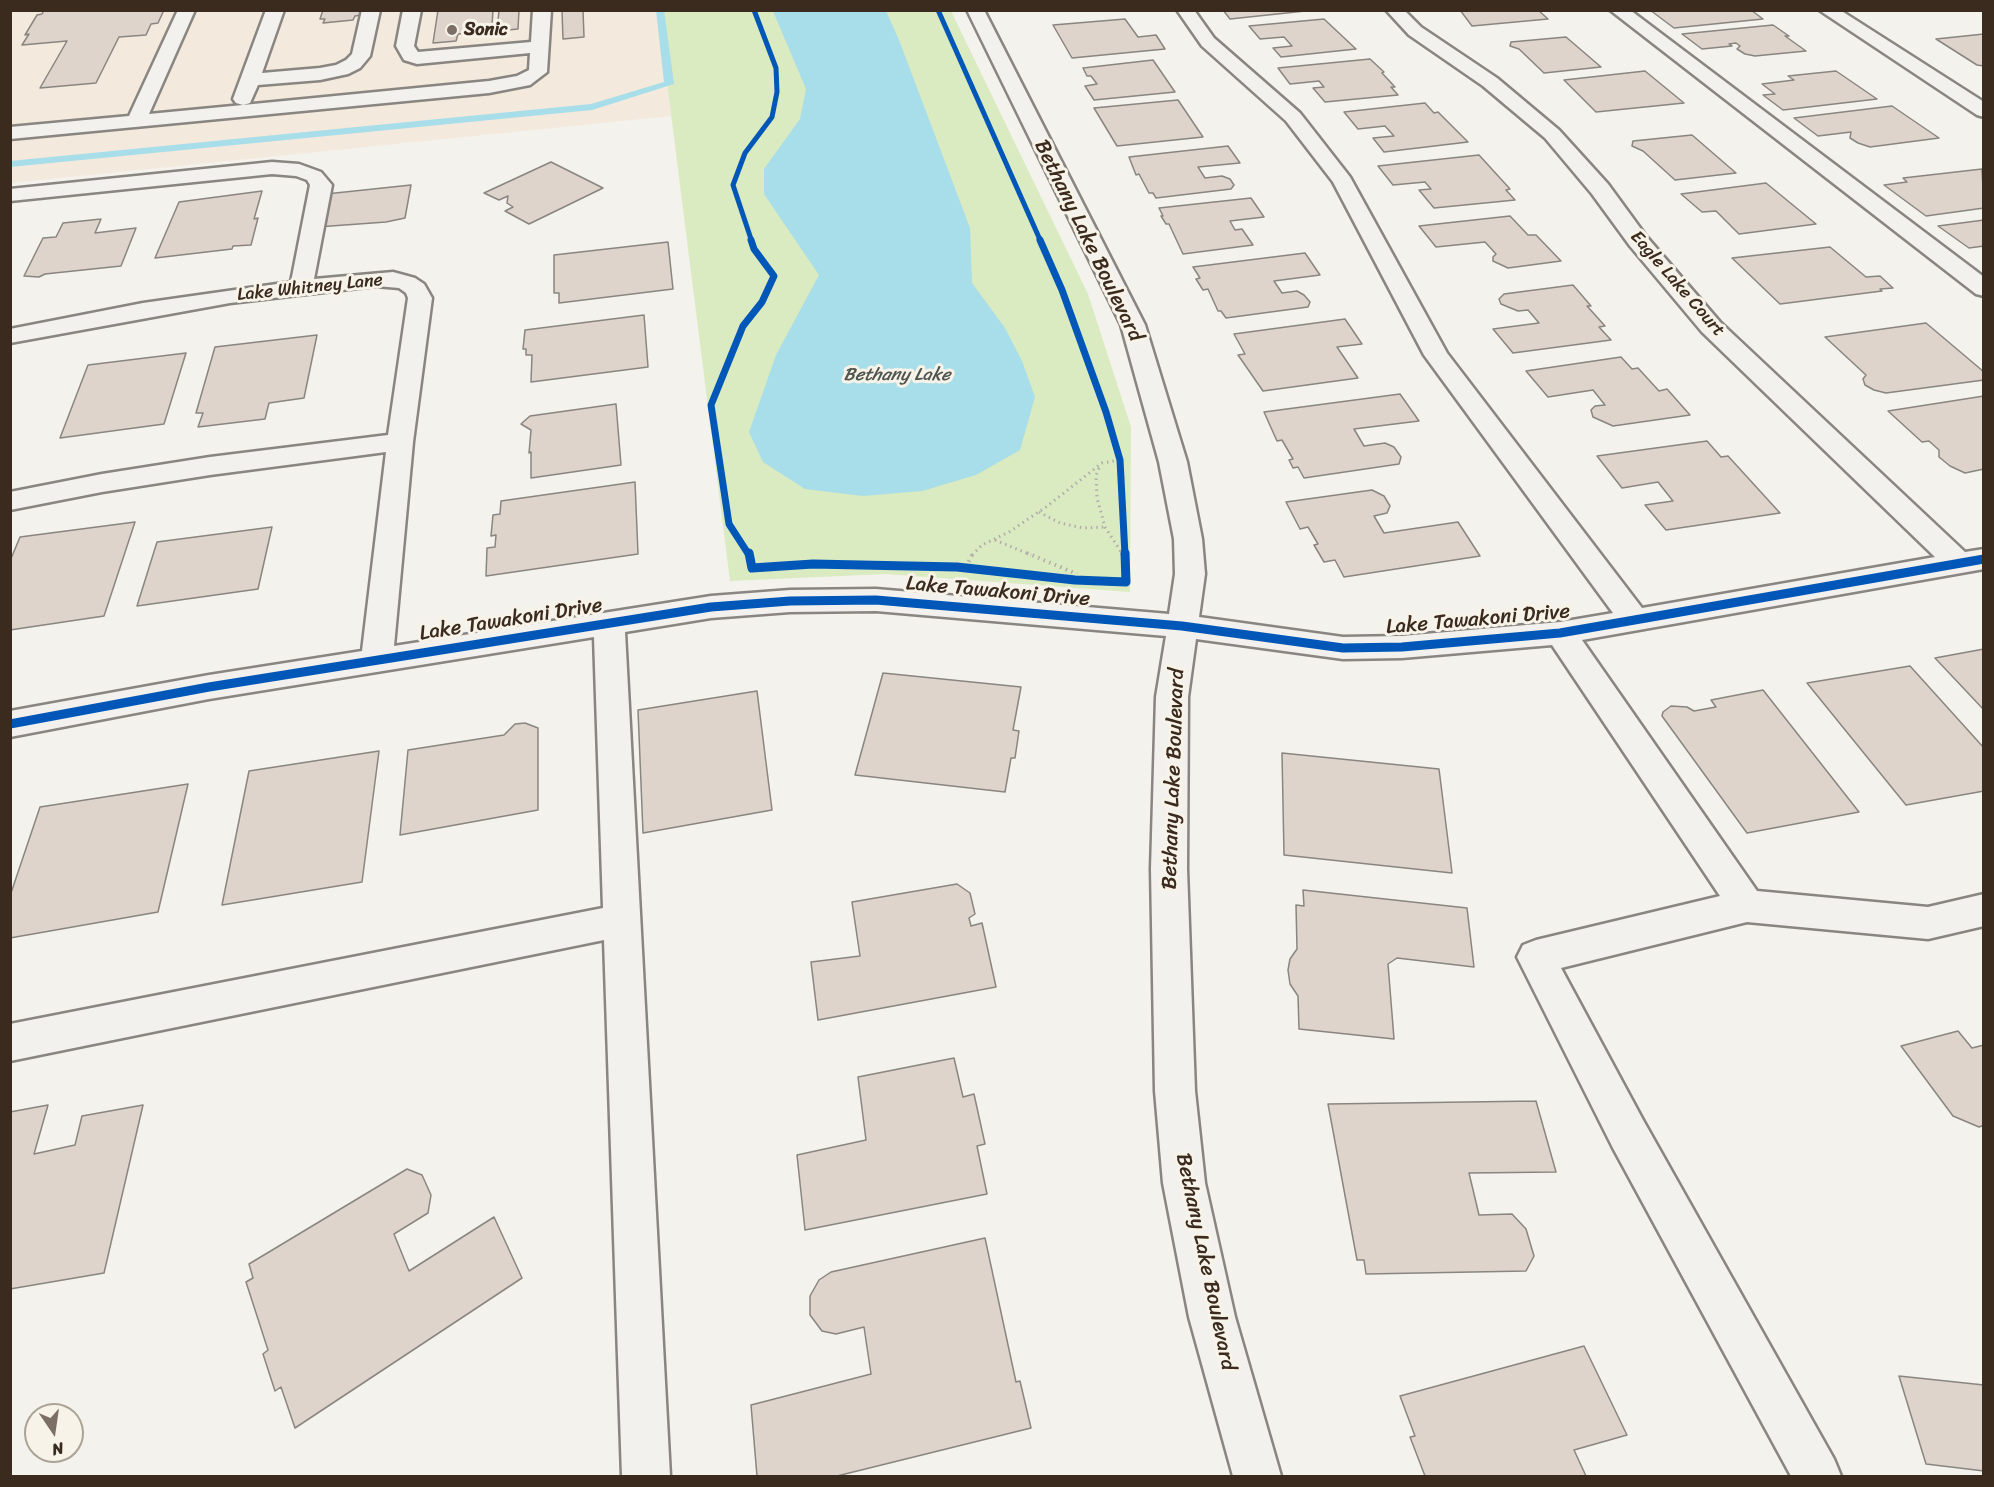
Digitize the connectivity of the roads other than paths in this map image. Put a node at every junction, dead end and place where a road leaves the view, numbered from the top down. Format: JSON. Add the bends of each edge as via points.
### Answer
{"nodes":[{"id":1,"x":187,"y":10,"type":"edge"},
{"id":2,"x":275,"y":10,"type":"edge"},
{"id":3,"x":371,"y":10,"type":"edge"},
{"id":4,"x":412,"y":10,"type":"edge"},
{"id":5,"x":542,"y":10,"type":"edge"},
{"id":6,"x":975,"y":10,"type":"edge"},
{"id":7,"x":1185,"y":10,"type":"edge"},
{"id":8,"x":1394,"y":10,"type":"edge"},
{"id":9,"x":1618,"y":10,"type":"edge"},
{"id":10,"x":1827,"y":10,"type":"edge"},
{"id":11,"x":541,"y":47,"type":"junction"},
{"id":12,"x":250,"y":80,"type":"junction"},
{"id":13,"x":239,"y":111,"type":"junction"},
{"id":14,"x":1983,"y":111,"type":"edge"},
{"id":15,"x":136,"y":121,"type":"junction"},
{"id":16,"x":10,"y":133,"type":"edge"},
{"id":17,"x":10,"y":195,"type":"edge"},
{"id":18,"x":302,"y":288,"type":"junction"},
{"id":19,"x":1983,"y":289,"type":"edge"},
{"id":20,"x":10,"y":336,"type":"edge"},
{"id":21,"x":400,"y":442,"type":"junction"},
{"id":22,"x":10,"y":501,"type":"edge"},
{"id":23,"x":1971,"y":561,"type":"edge"},
{"id":24,"x":1634,"y":619,"type":"junction"},
{"id":25,"x":609,"y":622,"type":"junction"},
{"id":26,"x":1182,"y":626,"type":"junction"},
{"id":27,"x":1560,"y":633,"type":"junction"},
{"id":28,"x":377,"y":660,"type":"junction"},
{"id":29,"x":10,"y":724,"type":"edge"},
{"id":30,"x":1747,"y":906,"type":"junction"},
{"id":31,"x":1983,"y":910,"type":"edge"},
{"id":32,"x":622,"y":920,"type":"junction"},
{"id":33,"x":10,"y":1042,"type":"edge"},
{"id":34,"x":646,"y":1476,"type":"edge"},
{"id":35,"x":1257,"y":1476,"type":"edge"},
{"id":36,"x":1817,"y":1476,"type":"edge"}],
"edges":[{"from":1,"to":15,"type":"street"},
{"from":2,"to":12,"type":"street"},
{"from":3,"to":12,"type":"street","via":[[361,56],[353,64],[320,74]]},
{"from":4,"to":11,"type":"street","via":[[405,46],[417,58]]},
{"from":5,"to":11,"type":"street"},
{"from":6,"to":26,"type":"street","name":"Bethany Lake Boulevard","via":[[1133,325],[1173,462],[1188,539],[1190,574]]},
{"from":7,"to":24,"type":"street","via":[[1208,42],[1293,117],[1343,180],[1436,355]]},
{"from":8,"to":23,"type":"street","name":"Eagle Lake Court","via":[[1415,31],[1490,82],[1552,134],[1711,327]]},
{"from":9,"to":19,"type":"street"},
{"from":10,"to":14,"type":"street"},
{"from":11,"to":13,"type":"street","via":[[538,72],[523,81]]},
{"from":12,"to":13,"type":"street"},
{"from":13,"to":15,"type":"street"},
{"from":15,"to":16,"type":"street"},
{"from":17,"to":18,"type":"street","via":[[272,168],[299,170],[314,176],[321,185]]},
{"from":18,"to":20,"type":"street","name":"Lake Whitney Lane","via":[[143,310]]},
{"from":18,"to":21,"type":"street","name":"Lake Whitney Lane","via":[[393,279],[416,289],[420,298]]},
{"from":21,"to":22,"type":"street","via":[[210,466]]},
{"from":21,"to":28,"type":"street","name":"Lake Whitney Lane"},
{"from":23,"to":24,"type":"street","name":"Lake Tawakoni Drive"},
{"from":24,"to":27,"type":"street","name":"Lake Tawakoni Drive"},
{"from":25,"to":26,"type":"street","name":"Lake Tawakoni Drive","via":[[711,607],[876,600]]},
{"from":25,"to":28,"type":"street","name":"Lake Tawakoni Drive"},
{"from":25,"to":32,"type":"street"},
{"from":26,"to":27,"type":"street","name":"Lake Tawakoni Drive","via":[[1343,648],[1402,647]]},
{"from":26,"to":35,"type":"street","name":"Bethany Lake Boulevard","via":[[1172,697],[1169,869],[1176,1091],[1184,1183],[1212,1317]]},
{"from":27,"to":30,"type":"street"},
{"from":28,"to":29,"type":"street","name":"Lake Tawakoni Drive"},
{"from":30,"to":31,"type":"street","via":[[1928,923]]},
{"from":30,"to":36,"type":"street","via":[[1536,957],[1628,1134]]},
{"from":32,"to":33,"type":"street"},
{"from":32,"to":34,"type":"street"}]}
